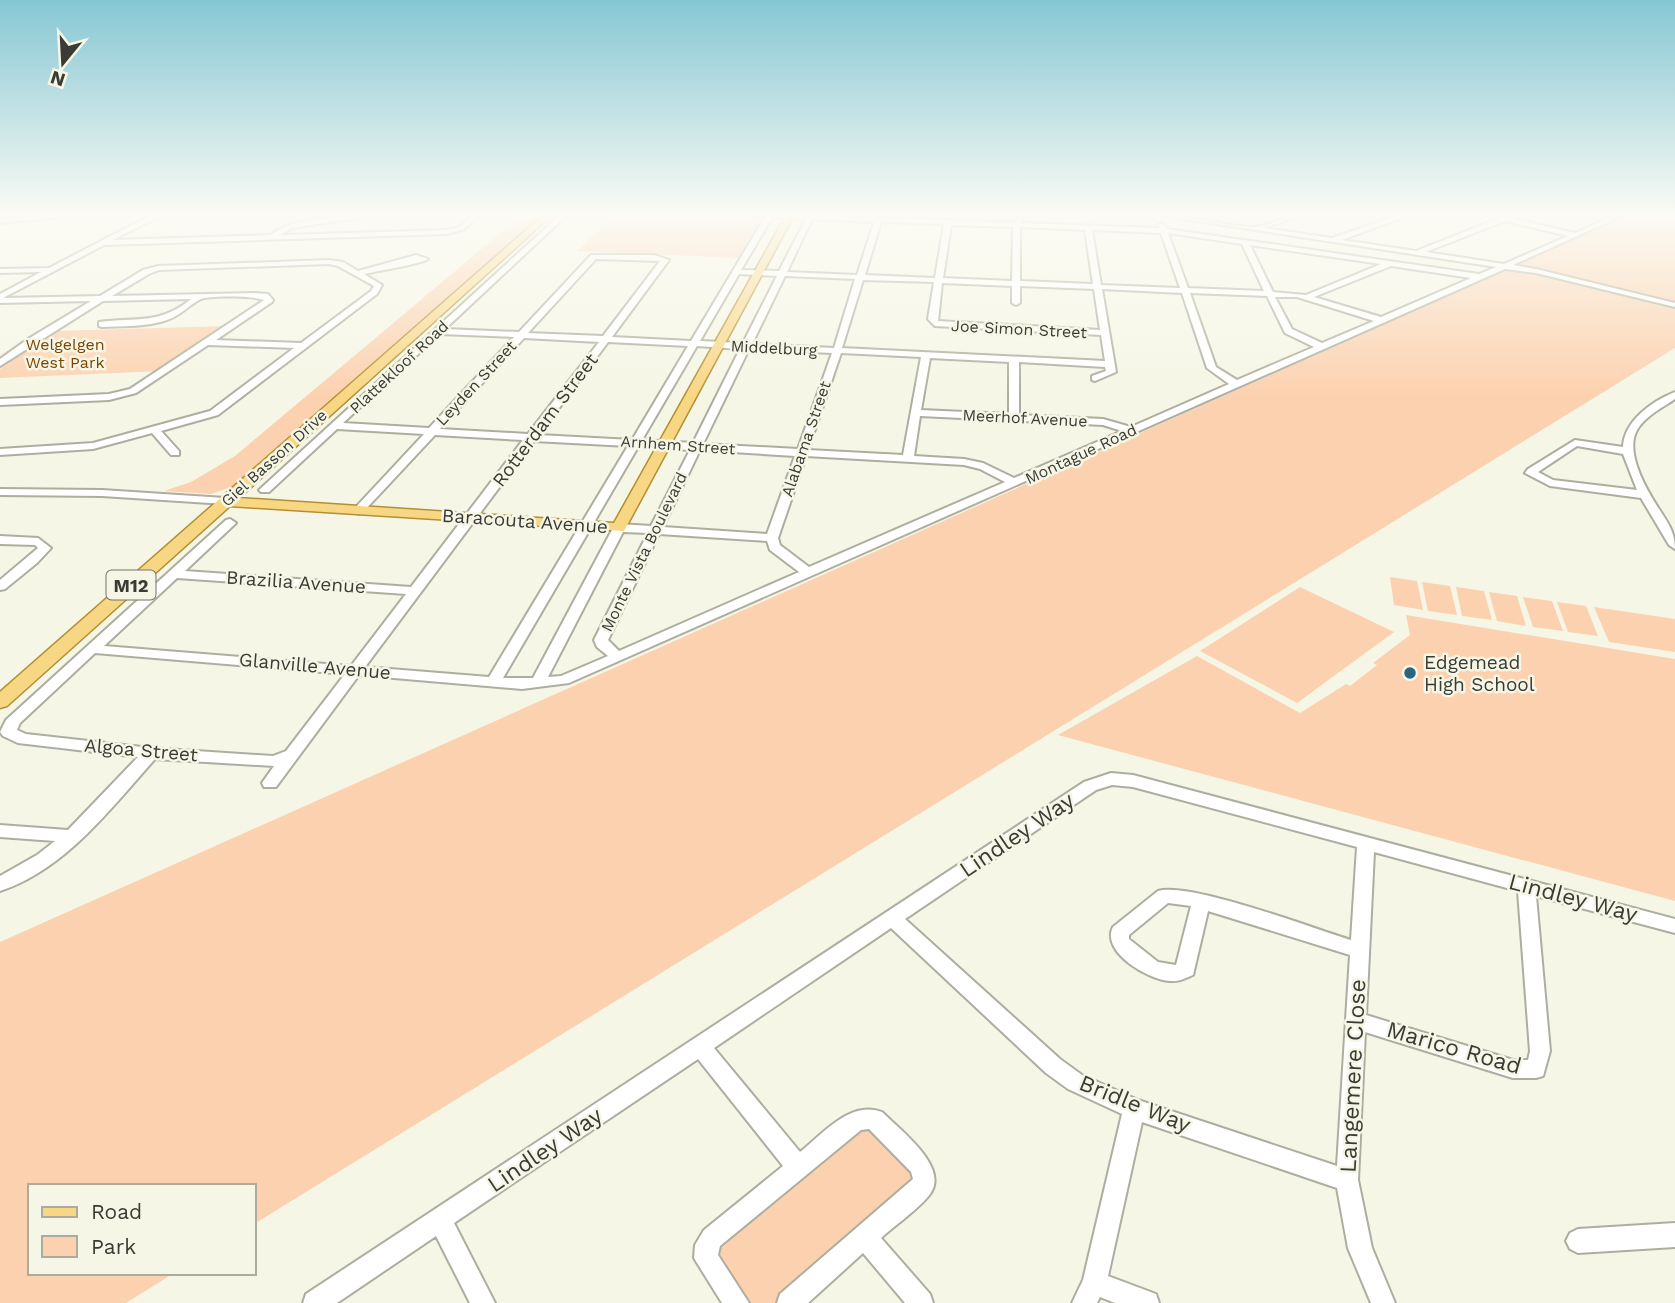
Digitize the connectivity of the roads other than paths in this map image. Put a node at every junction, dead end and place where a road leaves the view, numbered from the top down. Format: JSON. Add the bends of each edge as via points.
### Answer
{"nodes":[{"id":1,"x":39,"y":276,"type":"edge"},
{"id":2,"x":140,"y":276,"type":"edge"},
{"id":3,"x":361,"y":276,"type":"edge"},
{"id":4,"x":479,"y":276,"type":"edge"},
{"id":5,"x":498,"y":276,"type":"edge"},
{"id":6,"x":576,"y":276,"type":"edge"},
{"id":7,"x":654,"y":276,"type":"edge"},
{"id":8,"x":735,"y":276,"type":"edge"},
{"id":9,"x":757,"y":276,"type":"edge"},
{"id":10,"x":782,"y":276,"type":"edge"},
{"id":11,"x":837,"y":276,"type":"edge"},
{"id":12,"x":938,"y":276,"type":"edge"},
{"id":13,"x":1016,"y":276,"type":"edge"},
{"id":14,"x":1095,"y":276,"type":"edge"},
{"id":15,"x":1180,"y":276,"type":"edge"},
{"id":16,"x":1260,"y":276,"type":"edge"},
{"id":17,"x":1360,"y":276,"type":"edge"},
{"id":18,"x":1473,"y":276,"type":"edge"},
{"id":19,"x":1556,"y":276,"type":"edge"},
{"id":20,"x":860,"y":277,"type":"junction"},
{"id":21,"x":1481,"y":277,"type":"joint"},
{"id":22,"x":937,"y":280,"type":"junction"},
{"id":23,"x":1016,"y":284,"type":"junction"},
{"id":24,"x":1097,"y":287,"type":"junction"},
{"id":25,"x":1185,"y":291,"type":"junction"},
{"id":26,"x":1269,"y":294,"type":"junction"},
{"id":27,"x":198,"y":297,"type":"junction"},
{"id":28,"x":1308,"y":297,"type":"junction"},
{"id":29,"x":105,"y":298,"type":"junction"},
{"id":30,"x":0,"y":299,"type":"edge"},
{"id":31,"x":1016,"y":303,"type":"dead end"},
{"id":32,"x":1675,"y":305,"type":"edge"},
{"id":33,"x":1381,"y":320,"type":"junction"},
{"id":34,"x":102,"y":324,"type":"dead end"},
{"id":35,"x":438,"y":331,"type":"junction"},
{"id":36,"x":1105,"y":333,"type":"junction"},
{"id":37,"x":521,"y":335,"type":"junction"},
{"id":38,"x":605,"y":340,"type":"junction"},
{"id":39,"x":209,"y":341,"type":"junction"},
{"id":40,"x":694,"y":344,"type":"junction"},
{"id":41,"x":720,"y":345,"type":"junction"},
{"id":42,"x":304,"y":346,"type":"junction"},
{"id":43,"x":746,"y":346,"type":"junction"},
{"id":44,"x":1320,"y":346,"type":"junction"},
{"id":45,"x":837,"y":351,"type":"junction"},
{"id":46,"x":926,"y":355,"type":"junction"},
{"id":47,"x":1014,"y":360,"type":"junction"},
{"id":48,"x":0,"y":363,"type":"edge"},
{"id":49,"x":1110,"y":364,"type":"junction"},
{"id":50,"x":1095,"y":378,"type":"dead end"},
{"id":51,"x":1236,"y":384,"type":"junction"},
{"id":52,"x":1675,"y":395,"type":"edge"},
{"id":53,"x":0,"y":402,"type":"edge"},
{"id":54,"x":917,"y":413,"type":"junction"},
{"id":55,"x":1014,"y":417,"type":"junction"},
{"id":56,"x":334,"y":426,"type":"junction"},
{"id":57,"x":156,"y":430,"type":"junction"},
{"id":58,"x":1132,"y":430,"type":"junction"},
{"id":59,"x":432,"y":431,"type":"junction"},
{"id":60,"x":532,"y":436,"type":"junction"},
{"id":61,"x":635,"y":442,"type":"junction"},
{"id":62,"x":666,"y":444,"type":"junction"},
{"id":63,"x":697,"y":446,"type":"junction"},
{"id":64,"x":1627,"y":451,"type":"junction"},
{"id":65,"x":0,"y":452,"type":"edge"},
{"id":66,"x":175,"y":453,"type":"dead end"},
{"id":67,"x":801,"y":453,"type":"junction"},
{"id":68,"x":908,"y":458,"type":"junction"},
{"id":69,"x":1016,"y":483,"type":"junction"},
{"id":70,"x":265,"y":490,"type":"dead end"},
{"id":71,"x":0,"y":492,"type":"edge"},
{"id":72,"x":1647,"y":495,"type":"junction"},
{"id":73,"x":225,"y":501,"type":"junction"},
{"id":74,"x":359,"y":510,"type":"junction"},
{"id":75,"x":472,"y":518,"type":"junction"},
{"id":76,"x":1661,"y":521,"type":"junction"},
{"id":77,"x":230,"y":523,"type":"dead end"},
{"id":78,"x":1675,"y":523,"type":"edge"},
{"id":79,"x":586,"y":526,"type":"junction"},
{"id":80,"x":620,"y":528,"type":"junction"},
{"id":81,"x":656,"y":530,"type":"junction"},
{"id":82,"x":772,"y":538,"type":"junction"},
{"id":83,"x":0,"y":540,"type":"edge"},
{"id":84,"x":1675,"y":545,"type":"edge"},
{"id":85,"x":809,"y":573,"type":"junction"},
{"id":86,"x":175,"y":574,"type":"junction"},
{"id":87,"x":0,"y":586,"type":"edge"},
{"id":88,"x":416,"y":591,"type":"junction"},
{"id":89,"x":92,"y":649,"type":"junction"},
{"id":90,"x":618,"y":657,"type":"junction"},
{"id":91,"x":356,"y":669,"type":"junction"},
{"id":92,"x":494,"y":681,"type":"junction"},
{"id":93,"x":537,"y":684,"type":"junction"},
{"id":94,"x":0,"y":702,"type":"edge"},
{"id":95,"x":151,"y":752,"type":"junction"},
{"id":96,"x":289,"y":755,"type":"junction"},
{"id":97,"x":270,"y":783,"type":"dead end"},
{"id":98,"x":0,"y":831,"type":"edge"},
{"id":99,"x":70,"y":836,"type":"junction"},
{"id":100,"x":1366,"y":843,"type":"junction"},
{"id":101,"x":0,"y":884,"type":"edge"},
{"id":102,"x":1525,"y":885,"type":"junction"},
{"id":103,"x":1201,"y":903,"type":"junction"},
{"id":104,"x":892,"y":918,"type":"junction"},
{"id":105,"x":1675,"y":926,"type":"edge"},
{"id":106,"x":1360,"y":951,"type":"junction"},
{"id":107,"x":1356,"y":1020,"type":"junction"},
{"id":108,"x":700,"y":1046,"type":"junction"},
{"id":109,"x":1134,"y":1109,"type":"junction"},
{"id":110,"x":799,"y":1168,"type":"junction"},
{"id":111,"x":1347,"y":1180,"type":"junction"},
{"id":112,"x":440,"y":1220,"type":"junction"},
{"id":113,"x":1675,"y":1235,"type":"edge"},
{"id":114,"x":865,"y":1237,"type":"junction"},
{"id":115,"x":1578,"y":1241,"type":"dead end"},
{"id":116,"x":1089,"y":1293,"type":"edge"},
{"id":117,"x":315,"y":1303,"type":"edge"},
{"id":118,"x":483,"y":1303,"type":"edge"},
{"id":119,"x":737,"y":1303,"type":"edge"},
{"id":120,"x":789,"y":1303,"type":"edge"},
{"id":121,"x":921,"y":1303,"type":"edge"},
{"id":122,"x":1147,"y":1303,"type":"edge"},
{"id":123,"x":1383,"y":1303,"type":"edge"}],
"edges":[{"from":1,"to":30,"type":"street"},
{"from":2,"to":29,"type":"street"},
{"from":3,"to":42,"type":"street","via":[[378,285],[377,289]]},
{"from":4,"to":73,"type":"main road","name":"Giel Basson Drive","number":"M12"},
{"from":5,"to":35,"type":"street","name":"Plattekloof Road"},
{"from":6,"to":37,"type":"street","name":"Leyden Street"},
{"from":7,"to":38,"type":"street","name":"Rotterdam Street"},
{"from":8,"to":40,"type":"street"},
{"from":9,"to":41,"type":"main road","name":"Monte Vista Boulevard"},
{"from":10,"to":43,"type":"street","name":"Monte Vista Boulevard"},
{"from":11,"to":20,"type":"street"},
{"from":12,"to":22,"type":"street"},
{"from":13,"to":23,"type":"street"},
{"from":14,"to":24,"type":"street"},
{"from":15,"to":25,"type":"street"},
{"from":16,"to":26,"type":"street"},
{"from":17,"to":28,"type":"street"},
{"from":18,"to":21,"type":"street"},
{"from":19,"to":32,"type":"street"},
{"from":20,"to":22,"type":"street"},
{"from":20,"to":45,"type":"street","name":"Alabama Street"},
{"from":21,"to":33,"type":"street","name":"Montague Road"},
{"from":22,"to":23,"type":"street"},
{"from":22,"to":36,"type":"street","name":"Joe Simon Street","via":[[935,323]]},
{"from":23,"to":24,"type":"street"},
{"from":23,"to":31,"type":"street"},
{"from":24,"to":25,"type":"street"},
{"from":24,"to":36,"type":"street"},
{"from":25,"to":26,"type":"street"},
{"from":25,"to":51,"type":"street","via":[[1212,368]]},
{"from":26,"to":28,"type":"street"},
{"from":26,"to":44,"type":"street","via":[[1288,331]]},
{"from":27,"to":29,"type":"street"},
{"from":27,"to":34,"type":"street","via":[[159,322]]},
{"from":27,"to":39,"type":"street","via":[[256,295],[268,299]]},
{"from":28,"to":33,"type":"street"},
{"from":29,"to":30,"type":"street"},
{"from":29,"to":48,"type":"street"},
{"from":33,"to":44,"type":"street","name":"Montague Road"},
{"from":35,"to":37,"type":"street","name":"Middelburg"},
{"from":35,"to":56,"type":"street","name":"Plattekloof Road"},
{"from":36,"to":49,"type":"street"},
{"from":37,"to":38,"type":"street","name":"Middelburg"},
{"from":37,"to":59,"type":"street","name":"Leyden Street"},
{"from":38,"to":40,"type":"street","name":"Middelburg"},
{"from":38,"to":60,"type":"street","name":"Rotterdam Street"},
{"from":39,"to":42,"type":"street"},
{"from":39,"to":53,"type":"street","via":[[128,393]]},
{"from":40,"to":41,"type":"street","name":"Middelburg"},
{"from":40,"to":61,"type":"street"},
{"from":41,"to":43,"type":"street","name":"Middelburg"},
{"from":41,"to":62,"type":"main road","name":"Monte Vista Boulevard"},
{"from":42,"to":57,"type":"street","via":[[224,407]]},
{"from":43,"to":45,"type":"street","name":"Middelburg"},
{"from":43,"to":63,"type":"street","name":"Monte Vista Boulevard"},
{"from":44,"to":51,"type":"street","name":"Montague Road"},
{"from":45,"to":46,"type":"street","name":"Middelburg"},
{"from":45,"to":67,"type":"street","name":"Alabama Street"},
{"from":46,"to":47,"type":"street","name":"Middelburg"},
{"from":46,"to":54,"type":"street"},
{"from":47,"to":49,"type":"street","name":"Middelburg"},
{"from":47,"to":55,"type":"street"},
{"from":49,"to":50,"type":"street","via":[[1111,372]]},
{"from":51,"to":58,"type":"street","name":"Montague Road"},
{"from":52,"to":64,"type":"street","via":[[1632,429]]},
{"from":54,"to":55,"type":"street","name":"Meerhof Avenue"},
{"from":54,"to":68,"type":"street"},
{"from":55,"to":58,"type":"street","name":"Meerhof Avenue","via":[[1103,422]]},
{"from":56,"to":59,"type":"street","name":"Arnhem Street"},
{"from":56,"to":70,"type":"street","name":"Plattekloof Road"},
{"from":57,"to":65,"type":"street","via":[[93,446]]},
{"from":57,"to":66,"type":"street"},
{"from":58,"to":69,"type":"street","name":"Montague Road"},
{"from":59,"to":60,"type":"street","name":"Arnhem Street"},
{"from":59,"to":74,"type":"street","name":"Leyden Street"},
{"from":60,"to":61,"type":"street","name":"Arnhem Street"},
{"from":60,"to":75,"type":"street","name":"Rotterdam Street"},
{"from":61,"to":62,"type":"street","name":"Arnhem Street"},
{"from":61,"to":79,"type":"street"},
{"from":62,"to":63,"type":"street","name":"Arnhem Street"},
{"from":62,"to":80,"type":"main road","name":"Monte Vista Boulevard"},
{"from":63,"to":67,"type":"street","name":"Arnhem Street"},
{"from":63,"to":81,"type":"street","name":"Monte Vista Boulevard"},
{"from":64,"to":72,"type":"street"},
{"from":64,"to":72,"type":"street","via":[[1575,443],[1531,473],[1550,483]]},
{"from":67,"to":68,"type":"street","name":"Arnhem Street"},
{"from":67,"to":82,"type":"street","name":"Alabama Street"},
{"from":68,"to":69,"type":"street","name":"Arnhem Street","via":[[973,463]]},
{"from":69,"to":85,"type":"street","name":"Montague Road"},
{"from":71,"to":73,"type":"street"},
{"from":72,"to":76,"type":"street"},
{"from":73,"to":74,"type":"main road","name":"Baracouta Avenue"},
{"from":73,"to":94,"type":"main road","name":"Giel Basson Drive","number":"M12"},
{"from":74,"to":75,"type":"main road","name":"Baracouta Avenue"},
{"from":75,"to":79,"type":"main road","name":"Baracouta Avenue"},
{"from":75,"to":88,"type":"street","name":"Rotterdam Street"},
{"from":76,"to":78,"type":"street"},
{"from":76,"to":84,"type":"street"},
{"from":77,"to":86,"type":"street"},
{"from":79,"to":80,"type":"main road","name":"Baracouta Avenue"},
{"from":79,"to":92,"type":"street"},
{"from":80,"to":81,"type":"street","name":"Baracouta Avenue"},
{"from":80,"to":93,"type":"street","name":"Monte Vista Boulevard"},
{"from":81,"to":82,"type":"street","name":"Baracouta Avenue"},
{"from":81,"to":90,"type":"street","name":"Monte Vista Boulevard","via":[[601,640]]},
{"from":82,"to":85,"type":"street","via":[[774,547]]},
{"from":83,"to":87,"type":"street","via":[[38,542],[44,548]]},
{"from":85,"to":90,"type":"street","name":"Montague Road"},
{"from":86,"to":88,"type":"street","name":"Brazilia Avenue"},
{"from":86,"to":89,"type":"street"},
{"from":88,"to":91,"type":"street","name":"Rotterdam Street"},
{"from":89,"to":91,"type":"street","name":"Glanville Avenue"},
{"from":89,"to":95,"type":"street","name":"Algoa Street","via":[[14,720],[8,732],[17,739]]},
{"from":90,"to":93,"type":"street","name":"Montague Road","via":[[564,680]]},
{"from":91,"to":92,"type":"street","name":"Glanville Avenue"},
{"from":91,"to":96,"type":"street","name":"Rotterdam Street"},
{"from":92,"to":93,"type":"street","name":"Glanville Avenue"},
{"from":95,"to":96,"type":"street","name":"Algoa Street","via":[[275,761]]},
{"from":95,"to":99,"type":"street"},
{"from":96,"to":97,"type":"street","name":"Rotterdam Street"},
{"from":98,"to":99,"type":"street"},
{"from":99,"to":101,"type":"street","via":[[30,868]]},
{"from":100,"to":102,"type":"street","name":"Lindley Way"},
{"from":100,"to":104,"type":"street","name":"Lindley Way","via":[[1133,781],[1103,780]]},
{"from":100,"to":106,"type":"street","name":"Langemere Close"},
{"from":102,"to":105,"type":"street","name":"Lindley Way"},
{"from":102,"to":107,"type":"street","name":"Marico Road","via":[[1540,1051],[1536,1069],[1513,1069]]},
{"from":103,"to":103,"type":"street","via":[[1164,896],[1120,932],[1120,942],[1157,971],[1183,972]]},
{"from":103,"to":106,"type":"street"},
{"from":104,"to":108,"type":"street","name":"Lindley Way"},
{"from":104,"to":109,"type":"street","name":"Bridle Way","via":[[1053,1066]]},
{"from":106,"to":107,"type":"street","name":"Langemere Close"},
{"from":107,"to":111,"type":"street","name":"Langemere Close"},
{"from":108,"to":110,"type":"street"},
{"from":108,"to":112,"type":"street","name":"Lindley Way"},
{"from":109,"to":111,"type":"street","name":"Bridle Way"},
{"from":109,"to":116,"type":"street"},
{"from":110,"to":114,"type":"street","via":[[857,1121],[879,1122],[920,1166],[924,1179],[917,1192]]},
{"from":110,"to":119,"type":"street","via":[[708,1245],[709,1264]]},
{"from":111,"to":123,"type":"street","name":"Langemere Close","via":[[1360,1248]]},
{"from":112,"to":117,"type":"street","name":"Lindley Way"},
{"from":112,"to":118,"type":"street"},
{"from":113,"to":115,"type":"street"},
{"from":114,"to":120,"type":"street"},
{"from":114,"to":121,"type":"street"},
{"from":116,"to":122,"type":"street"}]}
